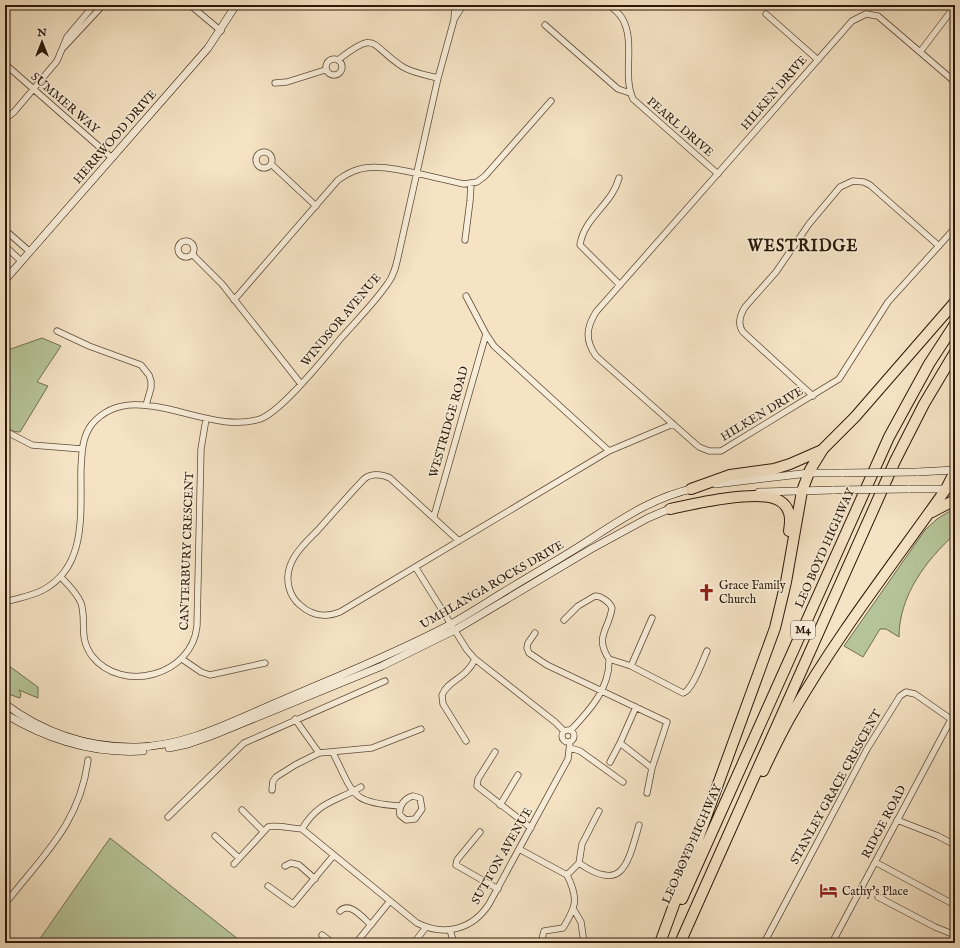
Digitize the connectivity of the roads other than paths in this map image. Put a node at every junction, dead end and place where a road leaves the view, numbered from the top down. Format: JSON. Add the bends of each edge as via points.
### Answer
{"nodes":[{"id":1,"x":94,"y":5,"type":"edge"},
{"id":2,"x":104,"y":5,"type":"edge"},
{"id":3,"x":190,"y":5,"type":"edge"},
{"id":4,"x":236,"y":5,"type":"edge"},
{"id":5,"x":455,"y":5,"type":"edge"},
{"id":6,"x":463,"y":5,"type":"edge"},
{"id":7,"x":609,"y":5,"type":"edge"},
{"id":8,"x":955,"y":6,"type":"edge"},
{"id":9,"x":766,"y":14,"type":"dead end"},
{"id":10,"x":454,"y":20,"type":"junction"},
{"id":11,"x":545,"y":25,"type":"dead end"},
{"id":12,"x":221,"y":31,"type":"junction"},
{"id":13,"x":63,"y":49,"type":"junction"},
{"id":14,"x":920,"y":52,"type":"junction"},
{"id":15,"x":338,"y":60,"type":"junction"},
{"id":16,"x":818,"y":60,"type":"junction"},
{"id":17,"x":5,"y":64,"type":"edge"},
{"id":18,"x":325,"y":70,"type":"junction"},
{"id":19,"x":438,"y":78,"type":"junction"},
{"id":20,"x":955,"y":82,"type":"edge"},
{"id":21,"x":275,"y":83,"type":"dead end"},
{"id":22,"x":33,"y":89,"type":"junction"},
{"id":23,"x":630,"y":93,"type":"junction"},
{"id":24,"x":551,"y":101,"type":"dead end"},
{"id":25,"x":5,"y":119,"type":"edge"},
{"id":26,"x":112,"y":158,"type":"junction"},
{"id":27,"x":271,"y":164,"type":"dead end"},
{"id":28,"x":418,"y":174,"type":"junction"},
{"id":29,"x":718,"y":174,"type":"junction"},
{"id":30,"x":619,"y":178,"type":"dead end"},
{"id":31,"x":471,"y":184,"type":"junction"},
{"id":32,"x":316,"y":206,"type":"junction"},
{"id":33,"x":955,"y":228,"type":"edge"},
{"id":34,"x":5,"y":230,"type":"edge"},
{"id":35,"x":465,"y":240,"type":"dead end"},
{"id":36,"x":5,"y":246,"type":"edge"},
{"id":37,"x":939,"y":246,"type":"junction"},
{"id":38,"x":29,"y":251,"type":"junction"},
{"id":39,"x":192,"y":254,"type":"dead end"},
{"id":40,"x":21,"y":261,"type":"junction"},
{"id":41,"x":5,"y":280,"type":"edge"},
{"id":42,"x":620,"y":285,"type":"junction"},
{"id":43,"x":466,"y":296,"type":"dead end"},
{"id":44,"x":234,"y":300,"type":"junction"},
{"id":45,"x":955,"y":302,"type":"edge"},
{"id":46,"x":955,"y":324,"type":"edge"},
{"id":47,"x":58,"y":331,"type":"dead end"},
{"id":48,"x":486,"y":334,"type":"junction"},
{"id":49,"x":955,"y":352,"type":"edge"},
{"id":50,"x":300,"y":384,"type":"junction"},
{"id":51,"x":813,"y":396,"type":"junction"},
{"id":52,"x":146,"y":405,"type":"junction"},
{"id":53,"x":206,"y":419,"type":"junction"},
{"id":54,"x":673,"y":424,"type":"junction"},
{"id":55,"x":5,"y":431,"type":"edge"},
{"id":56,"x":82,"y":449,"type":"junction"},
{"id":57,"x":823,"y":450,"type":"junction"},
{"id":58,"x":609,"y":451,"type":"junction"},
{"id":59,"x":955,"y":470,"type":"edge"},
{"id":60,"x":809,"y":473,"type":"junction"},
{"id":61,"x":691,"y":489,"type":"junction"},
{"id":62,"x":951,"y":489,"type":"edge"},
{"id":63,"x":802,"y":491,"type":"junction"},
{"id":64,"x":955,"y":500,"type":"edge"},
{"id":65,"x":670,"y":509,"type":"junction"},
{"id":66,"x":928,"y":515,"type":"junction"},
{"id":67,"x":434,"y":516,"type":"junction"},
{"id":68,"x":460,"y":541,"type":"junction"},
{"id":69,"x":416,"y":568,"type":"junction"},
{"id":70,"x":61,"y":577,"type":"junction"},
{"id":71,"x":5,"y":602,"type":"edge"},
{"id":72,"x":652,"y":618,"type":"dead end"},
{"id":73,"x":564,"y":620,"type":"dead end"},
{"id":74,"x":453,"y":627,"type":"junction"},
{"id":75,"x":775,"y":628,"type":"junction"},
{"id":76,"x":535,"y":633,"type":"dead end"},
{"id":77,"x":707,"y":651,"type":"dead end"},
{"id":78,"x":182,"y":659,"type":"junction"},
{"id":79,"x":475,"y":659,"type":"junction"},
{"id":80,"x":609,"y":659,"type":"junction"},
{"id":81,"x":265,"y":663,"type":"dead end"},
{"id":82,"x":631,"y":666,"type":"junction"},
{"id":83,"x":385,"y":681,"type":"dead end"},
{"id":84,"x":601,"y":691,"type":"junction"},
{"id":85,"x":5,"y":704,"type":"edge"},
{"id":86,"x":636,"y":706,"type":"junction"},
{"id":87,"x":955,"y":712,"type":"edge"},
{"id":88,"x":5,"y":714,"type":"edge"},
{"id":89,"x":295,"y":720,"type":"junction"},
{"id":90,"x":953,"y":721,"type":"edge"},
{"id":91,"x":421,"y":729,"type":"dead end"},
{"id":92,"x":571,"y":730,"type":"junction"},
{"id":93,"x":564,"y":731,"type":"junction"},
{"id":94,"x":466,"y":741,"type":"dead end"},
{"id":95,"x":620,"y":743,"type":"junction"},
{"id":96,"x":570,"y":745,"type":"junction"},
{"id":97,"x":495,"y":752,"type":"dead end"},
{"id":98,"x":319,"y":753,"type":"junction"},
{"id":99,"x":333,"y":753,"type":"junction"},
{"id":100,"x":88,"y":760,"type":"dead end"},
{"id":101,"x":610,"y":762,"type":"dead end"},
{"id":102,"x":652,"y":768,"type":"junction"},
{"id":103,"x":518,"y":775,"type":"dead end"},
{"id":104,"x":623,"y":782,"type":"dead end"},
{"id":105,"x":361,"y":787,"type":"dead end"},
{"id":106,"x":272,"y":790,"type":"dead end"},
{"id":107,"x":352,"y":792,"type":"junction"},
{"id":108,"x":647,"y":793,"type":"dead end"},
{"id":109,"x":500,"y":805,"type":"junction"},
{"id":110,"x":400,"y":806,"type":"junction"},
{"id":111,"x":242,"y":810,"type":"dead end"},
{"id":112,"x":599,"y":811,"type":"dead end"},
{"id":113,"x":168,"y":817,"type":"dead end"},
{"id":114,"x":897,"y":820,"type":"junction"},
{"id":115,"x":639,"y":825,"type":"dead end"},
{"id":116,"x":531,"y":828,"type":"junction"},
{"id":117,"x":302,"y":829,"type":"junction"},
{"id":118,"x":263,"y":831,"type":"junction"},
{"id":119,"x":480,"y":832,"type":"dead end"},
{"id":120,"x":215,"y":836,"type":"dead end"},
{"id":121,"x":955,"y":845,"type":"edge"},
{"id":122,"x":520,"y":849,"type":"junction"},
{"id":123,"x":334,"y":855,"type":"junction"},
{"id":124,"x":239,"y":858,"type":"junction"},
{"id":125,"x":875,"y":862,"type":"junction"},
{"id":126,"x":579,"y":863,"type":"junction"},
{"id":127,"x":234,"y":864,"type":"dead end"},
{"id":128,"x":285,"y":866,"type":"dead end"},
{"id":129,"x":568,"y":875,"type":"junction"},
{"id":130,"x":315,"y":878,"type":"junction"},
{"id":131,"x":268,"y":886,"type":"dead end"},
{"id":132,"x":498,"y":889,"type":"junction"},
{"id":133,"x":878,"y":897,"type":"dead end"},
{"id":134,"x":390,"y":901,"type":"junction"},
{"id":135,"x":5,"y":904,"type":"edge"},
{"id":136,"x":955,"y":905,"type":"edge"},
{"id":137,"x":574,"y":910,"type":"junction"},
{"id":138,"x":340,"y":911,"type":"dead end"},
{"id":139,"x":694,"y":911,"type":"junction"},
{"id":140,"x":371,"y":925,"type":"junction"},
{"id":141,"x":426,"y":927,"type":"junction"},
{"id":142,"x":450,"y":930,"type":"junction"},
{"id":143,"x":322,"y":935,"type":"dead end"},
{"id":144,"x":955,"y":935,"type":"edge"},
{"id":145,"x":333,"y":943,"type":"edge"},
{"id":146,"x":356,"y":943,"type":"edge"},
{"id":147,"x":414,"y":943,"type":"edge"},
{"id":148,"x":454,"y":943,"type":"edge"},
{"id":149,"x":541,"y":943,"type":"edge"},
{"id":150,"x":584,"y":943,"type":"edge"},
{"id":151,"x":661,"y":943,"type":"edge"},
{"id":152,"x":680,"y":943,"type":"edge"},
{"id":153,"x":764,"y":943,"type":"edge"},
{"id":154,"x":832,"y":943,"type":"edge"}],
"edges":[{"from":1,"to":13,"type":"street","via":[[67,37]]},
{"from":2,"to":13,"type":"street"},
{"from":3,"to":12,"type":"street"},
{"from":4,"to":12,"type":"main road","name":"HERRWOOD DRIVE"},
{"from":5,"to":10,"type":"street","name":"WINDSOR AVENUE"},
{"from":6,"to":10,"type":"street","name":"WINDSOR AVENUE"},
{"from":7,"to":23,"type":"street","name":"PEARL DRIVE","via":[[622,18],[627,30]]},
{"from":8,"to":14,"type":"street"},
{"from":9,"to":16,"type":"street","name":"HILKEN DRIVE"},
{"from":10,"to":19,"type":"street","name":"WINDSOR AVENUE"},
{"from":11,"to":23,"type":"street","via":[[618,90]]},
{"from":12,"to":26,"type":"main road","name":"HERRWOOD DRIVE"},
{"from":13,"to":22,"type":"street"},
{"from":14,"to":16,"type":"street","name":"HILKEN DRIVE","via":[[884,20],[866,14],[852,21]]},
{"from":14,"to":20,"type":"street","name":"HILKEN DRIVE"},
{"from":15,"to":18,"type":"street","via":[[330,60]]},
{"from":15,"to":18,"type":"street","via":[[342,68],[337,75],[329,74]]},
{"from":15,"to":19,"type":"street","via":[[354,47],[367,42],[380,46],[411,71]]},
{"from":16,"to":29,"type":"street","name":"HILKEN DRIVE"},
{"from":17,"to":22,"type":"street","name":"SUMMER WAY"},
{"from":18,"to":21,"type":"street","via":[[287,82]]},
{"from":19,"to":28,"type":"street","name":"WINDSOR AVENUE"},
{"from":22,"to":25,"type":"street"},
{"from":22,"to":26,"type":"street","name":"SUMMER WAY"},
{"from":23,"to":29,"type":"street","name":"PEARL DRIVE","via":[[638,104]]},
{"from":24,"to":31,"type":"street","via":[[491,171]]},
{"from":26,"to":38,"type":"main road","name":"HERRWOOD DRIVE"},
{"from":27,"to":32,"type":"street"},
{"from":28,"to":31,"type":"street"},
{"from":28,"to":32,"type":"street","via":[[379,167],[361,168],[338,180]]},
{"from":28,"to":50,"type":"street","name":"WINDSOR AVENUE","via":[[390,281]]},
{"from":29,"to":42,"type":"street","name":"HILKEN DRIVE"},
{"from":30,"to":42,"type":"street","via":[[612,196],[584,228],[580,245]]},
{"from":31,"to":35,"type":"street"},
{"from":32,"to":44,"type":"street"},
{"from":33,"to":37,"type":"street","name":"HILKEN DRIVE"},
{"from":34,"to":38,"type":"street"},
{"from":36,"to":40,"type":"street"},
{"from":37,"to":51,"type":"street","name":"HILKEN DRIVE","via":[[885,306],[843,375]]},
{"from":37,"to":51,"type":"street","via":[[864,182],[846,183],[809,224],[776,272],[745,307],[739,324],[742,332]]},
{"from":38,"to":40,"type":"main road","name":"HERRWOOD DRIVE"},
{"from":39,"to":44,"type":"street"},
{"from":40,"to":41,"type":"main road","name":"HERRWOOD DRIVE"},
{"from":42,"to":54,"type":"street","name":"HILKEN DRIVE","via":[[591,320],[587,333],[590,348]]},
{"from":43,"to":48,"type":"street"},
{"from":44,"to":50,"type":"street"},
{"from":45,"to":57,"type":"highway"},
{"from":46,"to":151,"type":"highway","name":"LEO BOYD HIGHWAY","number":"M4","via":[[929,364],[889,437]]},
{"from":47,"to":52,"type":"street","via":[[89,346],[141,365],[150,375],[151,381]]},
{"from":48,"to":58,"type":"street","via":[[494,346]]},
{"from":48,"to":67,"type":"street","name":"WESTRIDGE ROAD"},
{"from":49,"to":139,"type":"highway","number":"M4","via":[[924,404],[895,461]]},
{"from":50,"to":53,"type":"street","name":"WINDSOR AVENUE","via":[[274,412],[259,420],[241,422]]},
{"from":51,"to":54,"type":"street","name":"HILKEN DRIVE","via":[[721,451],[703,450]]},
{"from":52,"to":53,"type":"street","name":"WINDSOR AVENUE"},
{"from":52,"to":56,"type":"street","name":"WINDSOR AVENUE","via":[[123,405],[102,414],[88,430]]},
{"from":53,"to":78,"type":"street","name":"CANTERBURY CRESCENT","via":[[201,449],[197,626],[193,642]]},
{"from":54,"to":58,"type":"street"},
{"from":55,"to":56,"type":"street","via":[[32,445]]},
{"from":56,"to":70,"type":"street","name":"WINDSOR AVENUE","via":[[80,532],[74,556]]},
{"from":57,"to":60,"type":"highway"},
{"from":57,"to":61,"type":"highway","via":[[786,466],[730,475]]},
{"from":58,"to":68,"type":"street"},
{"from":59,"to":60,"type":"main road","name":"UMHLANGA ROCKS DRIVE","bridge":true},
{"from":59,"to":62,"type":"highway"},
{"from":60,"to":61,"type":"main road","name":"UMHLANGA ROCKS DRIVE","via":[[745,479]]},
{"from":60,"to":63,"type":"highway"},
{"from":61,"to":74,"type":"main road","name":"UMHLANGA ROCKS DRIVE","via":[[656,500],[628,514]]},
{"from":62,"to":63,"type":"main road","name":"UMHLANGA ROCKS DRIVE","bridge":true},
{"from":62,"to":66,"type":"highway"},
{"from":63,"to":65,"type":"main road","name":"UMHLANGA ROCKS DRIVE","via":[[727,494],[691,501]]},
{"from":63,"to":75,"type":"highway"},
{"from":64,"to":66,"type":"highway"},
{"from":65,"to":74,"type":"main road","name":"UMHLANGA ROCKS DRIVE","via":[[648,518]]},
{"from":65,"to":75,"type":"highway","via":[[714,499],[751,497],[774,498],[785,506],[790,512],[791,523]]},
{"from":66,"to":139,"type":"highway","via":[[853,620],[792,714]]},
{"from":67,"to":68,"type":"street"},
{"from":67,"to":69,"type":"street","via":[[388,476],[366,477],[299,550],[289,568],[289,588],[295,601],[306,611],[318,615],[333,615]]},
{"from":68,"to":69,"type":"street"},
{"from":69,"to":74,"type":"street"},
{"from":70,"to":71,"type":"street","via":[[39,592]]},
{"from":70,"to":78,"type":"street","name":"CANTERBURY CRESCENT","via":[[80,601],[84,641],[91,654],[103,666],[120,673],[142,676],[165,671]]},
{"from":72,"to":82,"type":"street"},
{"from":73,"to":80,"type":"street","via":[[578,606],[595,596],[610,604],[612,612],[603,632],[602,644]]},
{"from":74,"to":79,"type":"street"},
{"from":74,"to":85,"type":"main road","name":"UMHLANGA ROCKS DRIVE","via":[[214,729],[174,742],[138,747],[90,743],[43,728]]},
{"from":74,"to":88,"type":"main road","name":"UMHLANGA ROCKS DRIVE","via":[[382,666],[188,744],[130,752],[82,747],[44,735]]},
{"from":75,"to":151,"type":"highway"},
{"from":76,"to":84,"type":"street","via":[[527,645],[530,652],[547,665]]},
{"from":77,"to":82,"type":"street","via":[[684,693]]},
{"from":78,"to":81,"type":"street","via":[[210,675]]},
{"from":79,"to":93,"type":"street"},
{"from":79,"to":94,"type":"street","via":[[469,671],[447,687],[442,695],[443,704]]},
{"from":80,"to":82,"type":"street"},
{"from":80,"to":84,"type":"street","via":[[608,672]]},
{"from":83,"to":89,"type":"street"},
{"from":84,"to":86,"type":"street"},
{"from":84,"to":92,"type":"street","via":[[593,706]]},
{"from":86,"to":95,"type":"street"},
{"from":86,"to":102,"type":"street","via":[[667,722]]},
{"from":87,"to":90,"type":"street","name":"RIDGE ROAD"},
{"from":89,"to":98,"type":"street"},
{"from":89,"to":113,"type":"street","via":[[241,745]]},
{"from":90,"to":114,"type":"street","name":"RIDGE ROAD"},
{"from":90,"to":153,"type":"street","name":"STANLEY GRACE CRESCENT","via":[[916,694],[906,692],[900,696],[867,749]]},
{"from":91,"to":99,"type":"street","via":[[372,748]]},
{"from":92,"to":93,"type":"street"},
{"from":92,"to":96,"type":"street","name":"SUTTON AVENUE","via":[[574,737]]},
{"from":93,"to":96,"type":"street","via":[[564,740]]},
{"from":95,"to":101,"type":"street"},
{"from":95,"to":102,"type":"street"},
{"from":96,"to":104,"type":"street"},
{"from":96,"to":116,"type":"street","name":"SUTTON AVENUE","via":[[568,760]]},
{"from":97,"to":109,"type":"street","via":[[477,785]]},
{"from":98,"to":99,"type":"street"},
{"from":98,"to":106,"type":"street","via":[[276,777]]},
{"from":99,"to":107,"type":"street"},
{"from":100,"to":135,"type":"street","via":[[82,788],[67,824],[56,842]]},
{"from":102,"to":108,"type":"street"},
{"from":103,"to":109,"type":"street"},
{"from":105,"to":107,"type":"street"},
{"from":107,"to":110,"type":"street","via":[[365,801]]},
{"from":107,"to":117,"type":"street","via":[[320,807],[310,816]]},
{"from":109,"to":116,"type":"street"},
{"from":110,"to":110,"type":"street","via":[[411,796],[419,797],[422,804],[419,816],[412,820],[406,820],[401,816]]},
{"from":111,"to":118,"type":"street"},
{"from":112,"to":126,"type":"street","via":[[582,844]]},
{"from":114,"to":121,"type":"street"},
{"from":114,"to":125,"type":"street","name":"RIDGE ROAD"},
{"from":115,"to":126,"type":"street","via":[[627,862],[617,874],[597,875]]},
{"from":116,"to":122,"type":"street","name":"SUTTON AVENUE"},
{"from":117,"to":118,"type":"street","via":[[273,825]]},
{"from":117,"to":123,"type":"street","name":"SUTTON AVENUE"},
{"from":118,"to":124,"type":"street"},
{"from":119,"to":132,"type":"street","via":[[457,860],[456,865]]},
{"from":120,"to":124,"type":"street"},
{"from":122,"to":129,"type":"street"},
{"from":122,"to":132,"type":"street","name":"SUTTON AVENUE"},
{"from":123,"to":130,"type":"street"},
{"from":123,"to":134,"type":"street","name":"SUTTON AVENUE"},
{"from":124,"to":127,"type":"street"},
{"from":125,"to":136,"type":"street"},
{"from":125,"to":154,"type":"street","name":"RIDGE ROAD"},
{"from":126,"to":129,"type":"street"},
{"from":128,"to":130,"type":"street","via":[[291,863],[299,865]]},
{"from":129,"to":137,"type":"street","via":[[575,898]]},
{"from":130,"to":131,"type":"street","via":[[293,904]]},
{"from":132,"to":142,"type":"street","name":"SUTTON AVENUE","via":[[478,919],[466,926]]},
{"from":133,"to":144,"type":"street"},
{"from":134,"to":140,"type":"street"},
{"from":134,"to":141,"type":"street","name":"SUTTON AVENUE"},
{"from":137,"to":149,"type":"street","via":[[562,930],[544,931]]},
{"from":137,"to":150,"type":"street","via":[[581,922]]},
{"from":138,"to":140,"type":"street","via":[[344,907],[349,907]]},
{"from":139,"to":152,"type":"highway","number":"M4"},
{"from":140,"to":146,"type":"street"},
{"from":141,"to":142,"type":"street","name":"SUTTON AVENUE"},
{"from":141,"to":147,"type":"street"},
{"from":142,"to":148,"type":"street"},
{"from":143,"to":145,"type":"street"}]}
